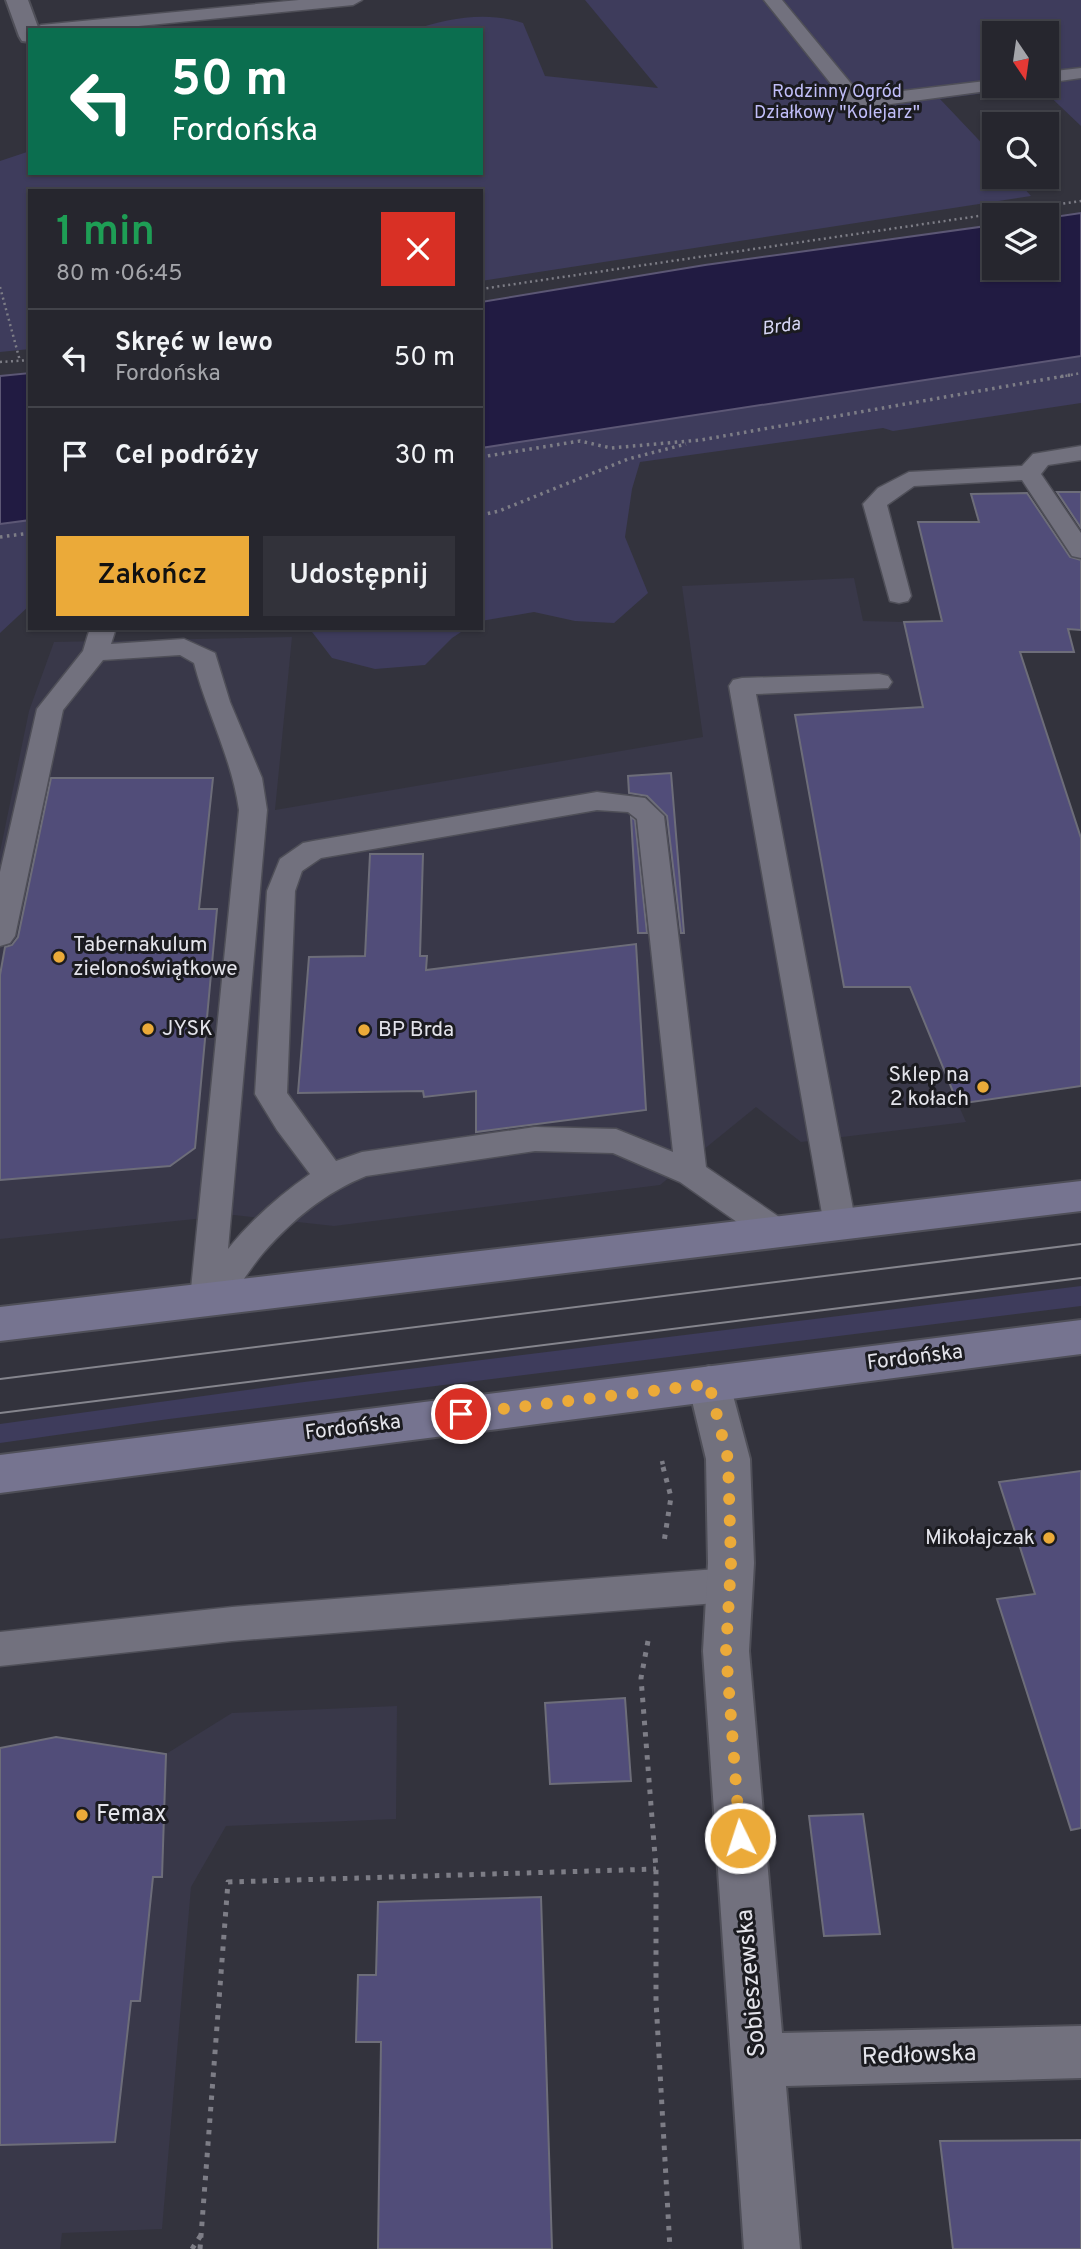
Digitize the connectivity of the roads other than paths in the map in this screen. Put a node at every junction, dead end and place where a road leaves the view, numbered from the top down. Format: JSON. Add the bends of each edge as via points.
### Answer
{"nodes":[{"id":1,"x":17,"y":0,"type":"edge"},
{"id":2,"x":353,"y":0,"type":"edge"},
{"id":3,"x":774,"y":0,"type":"edge"},
{"id":4,"x":30,"y":28,"type":"edge"},
{"id":5,"x":49,"y":28,"type":"edge"},
{"id":6,"x":1081,"y":73,"type":"edge"},
{"id":7,"x":1059,"y":76,"type":"edge"},
{"id":8,"x":982,"y":87,"type":"edge"},
{"id":9,"x":1081,"y":453,"type":"edge"},
{"id":10,"x":1029,"y":473,"type":"junction"},
{"id":11,"x":1081,"y":551,"type":"edge"},
{"id":12,"x":899,"y":596,"type":"dead end"},
{"id":13,"x":99,"y":641,"type":"edge"},
{"id":14,"x":879,"y":682,"type":"dead end"},
{"id":15,"x":0,"y":936,"type":"edge"},
{"id":16,"x":691,"y":1173,"type":"junction"},
{"id":17,"x":330,"y":1177,"type":"junction"},
{"id":18,"x":1081,"y":1196,"type":"edge"},
{"id":19,"x":840,"y":1224,"type":"junction"},
{"id":20,"x":776,"y":1232,"type":"junction"},
{"id":21,"x":207,"y":1299,"type":"junction"},
{"id":22,"x":0,"y":1324,"type":"edge"},
{"id":23,"x":1081,"y":1336,"type":"edge"},
{"id":24,"x":709,"y":1384,"type":"junction"},
{"id":25,"x":0,"y":1474,"type":"edge"},
{"id":26,"x":729,"y":1585,"type":"junction"},
{"id":27,"x":0,"y":1649,"type":"edge"},
{"id":28,"x":1081,"y":2052,"type":"edge"},
{"id":29,"x":758,"y":2060,"type":"junction"},
{"id":30,"x":772,"y":2249,"type":"edge"}],
"edges":[{"from":1,"to":4,"type":"street"},
{"from":2,"to":5,"type":"lane","via":[[83,20]]},
{"from":3,"to":8,"type":"lane","via":[[851,96],[869,101]]},
{"from":6,"to":7,"type":"lane"},
{"from":9,"to":10,"type":"lane","via":[[1041,459]]},
{"from":10,"to":11,"type":"lane"},
{"from":10,"to":12,"type":"lane","via":[[909,479],[886,493],[875,504]]},
{"from":13,"to":15,"type":"lane","via":[[50,709]]},
{"from":13,"to":21,"type":"lane","via":[[184,647],[206,659],[217,702],[248,778],[253,810]]},
{"from":14,"to":19,"type":"lane","via":[[741,686]]},
{"from":16,"to":17,"type":"lane","via":[[616,1140],[535,1139],[362,1164]]},
{"from":16,"to":17,"type":"lane","via":[[650,816],[635,804],[597,801],[313,850],[290,866],[281,891],[271,1094]]},
{"from":16,"to":20,"type":"lane"},
{"from":17,"to":21,"type":"lane","via":[[253,1242]]},
{"from":18,"to":19,"type":"main road"},
{"from":19,"to":20,"type":"main road"},
{"from":20,"to":21,"type":"main road"},
{"from":21,"to":22,"type":"main road"},
{"from":23,"to":24,"type":"main road","name":"Fordońska"},
{"from":24,"to":25,"type":"main road","name":"Fordońska"},
{"from":24,"to":26,"type":"street","name":"Sobieszewska","via":[[728,1459]]},
{"from":26,"to":27,"type":"lane","via":[[232,1624]]},
{"from":26,"to":29,"type":"street","name":"Sobieszewska","via":[[726,1651]]},
{"from":28,"to":29,"type":"street","name":"Redłowska"},
{"from":29,"to":30,"type":"street","name":"Sobieszewska"}]}
